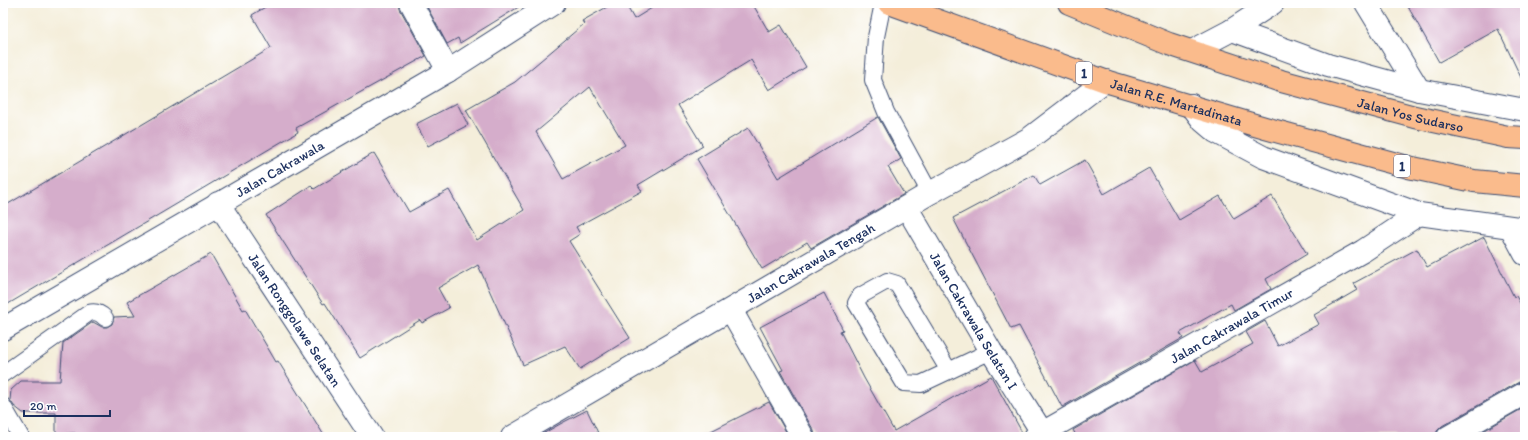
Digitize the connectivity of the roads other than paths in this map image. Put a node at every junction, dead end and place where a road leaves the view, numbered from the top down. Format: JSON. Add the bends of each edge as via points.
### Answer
{"nodes":[{"id":1,"x":411,"y":3,"type":"edge"},
{"id":2,"x":554,"y":3,"type":"edge"},
{"id":3,"x":883,"y":3,"type":"edge"},
{"id":4,"x":889,"y":3,"type":"edge"},
{"id":5,"x":1069,"y":3,"type":"edge"},
{"id":6,"x":1273,"y":3,"type":"edge"},
{"id":7,"x":1366,"y":3,"type":"edge"},
{"id":8,"x":1232,"y":30,"type":"junction"},
{"id":9,"x":1192,"y":51,"type":"junction"},
{"id":10,"x":448,"y":71,"type":"junction"},
{"id":11,"x":1105,"y":81,"type":"junction"},
{"id":12,"x":1419,"y":90,"type":"junction"},
{"id":13,"x":1191,"y":105,"type":"junction"},
{"id":14,"x":1525,"y":110,"type":"edge"},
{"id":15,"x":1525,"y":138,"type":"edge"},
{"id":16,"x":1525,"y":186,"type":"edge"},
{"id":17,"x":930,"y":193,"type":"junction"},
{"id":18,"x":218,"y":203,"type":"junction"},
{"id":19,"x":907,"y":208,"type":"junction"},
{"id":20,"x":1418,"y":214,"type":"junction"},
{"id":21,"x":1518,"y":228,"type":"edge"},
{"id":22,"x":1525,"y":254,"type":"edge"},
{"id":23,"x":731,"y":310,"type":"junction"},
{"id":24,"x":105,"y":318,"type":"dead end"},
{"id":25,"x":3,"y":328,"type":"edge"},
{"id":26,"x":991,"y":351,"type":"junction"},
{"id":27,"x":949,"y":372,"type":"junction"},
{"id":28,"x":3,"y":374,"type":"edge"},
{"id":29,"x":1525,"y":393,"type":"edge"},
{"id":30,"x":3,"y":406,"type":"edge"},
{"id":31,"x":1041,"y":436,"type":"edge"},
{"id":32,"x":22,"y":437,"type":"edge"},
{"id":33,"x":372,"y":437,"type":"edge"},
{"id":34,"x":512,"y":437,"type":"edge"},
{"id":35,"x":803,"y":437,"type":"edge"},
{"id":36,"x":1448,"y":437,"type":"edge"}],
"edges":[{"from":1,"to":10,"type":"street"},
{"from":2,"to":10,"type":"street","name":"Jalan Cakrawala"},
{"from":3,"to":17,"type":"lane","via":[[876,37],[873,80],[886,112]]},
{"from":4,"to":11,"type":"highway","name":"Jalan R.E. Martadinata","number":"1"},
{"from":5,"to":9,"type":"highway"},
{"from":6,"to":8,"type":"street"},
{"from":7,"to":12,"type":"street"},
{"from":8,"to":9,"type":"street"},
{"from":8,"to":12,"type":"street","via":[[1328,65]]},
{"from":9,"to":15,"type":"highway","name":"Jalan Yos Sudarso","via":[[1297,86],[1415,116]]},
{"from":10,"to":18,"type":"street","name":"Jalan Cakrawala"},
{"from":11,"to":13,"type":"highway","name":"Jalan R.E. Martadinata","number":"1"},
{"from":11,"to":17,"type":"street","name":"Jalan Cakrawala Tengah","via":[[1030,138]]},
{"from":12,"to":14,"type":"street"},
{"from":13,"to":16,"type":"highway","name":"Jalan R.E. Martadinata","number":"1","via":[[1408,167],[1474,181]]},
{"from":13,"to":20,"type":"street","via":[[1203,121],[1216,132],[1263,157]]},
{"from":17,"to":19,"type":"street","name":"Jalan Cakrawala Tengah"},
{"from":18,"to":25,"type":"street","name":"Jalan Cakrawala"},
{"from":18,"to":33,"type":"street","name":"Jalan Ronggolawe Selatan"},
{"from":19,"to":23,"type":"street","name":"Jalan Cakrawala Tengah"},
{"from":19,"to":26,"type":"street","name":"Jalan Cakrawala Selatan I"},
{"from":20,"to":21,"type":"street"},
{"from":20,"to":31,"type":"street","name":"Jalan Cakrawala Timur","via":[[1363,251]]},
{"from":21,"to":22,"type":"street"},
{"from":23,"to":34,"type":"street","name":"Jalan Cakrawala Tengah"},
{"from":23,"to":35,"type":"street"},
{"from":24,"to":28,"type":"lane","via":[[95,312],[89,313]]},
{"from":26,"to":27,"type":"lane"},
{"from":26,"to":31,"type":"street","name":"Jalan Cakrawala Selatan I"},
{"from":27,"to":27,"type":"lane","via":[[921,384],[904,383],[856,304],[860,296],[887,281],[897,284]]},
{"from":29,"to":36,"type":"street"},
{"from":30,"to":32,"type":"lane"}]}
